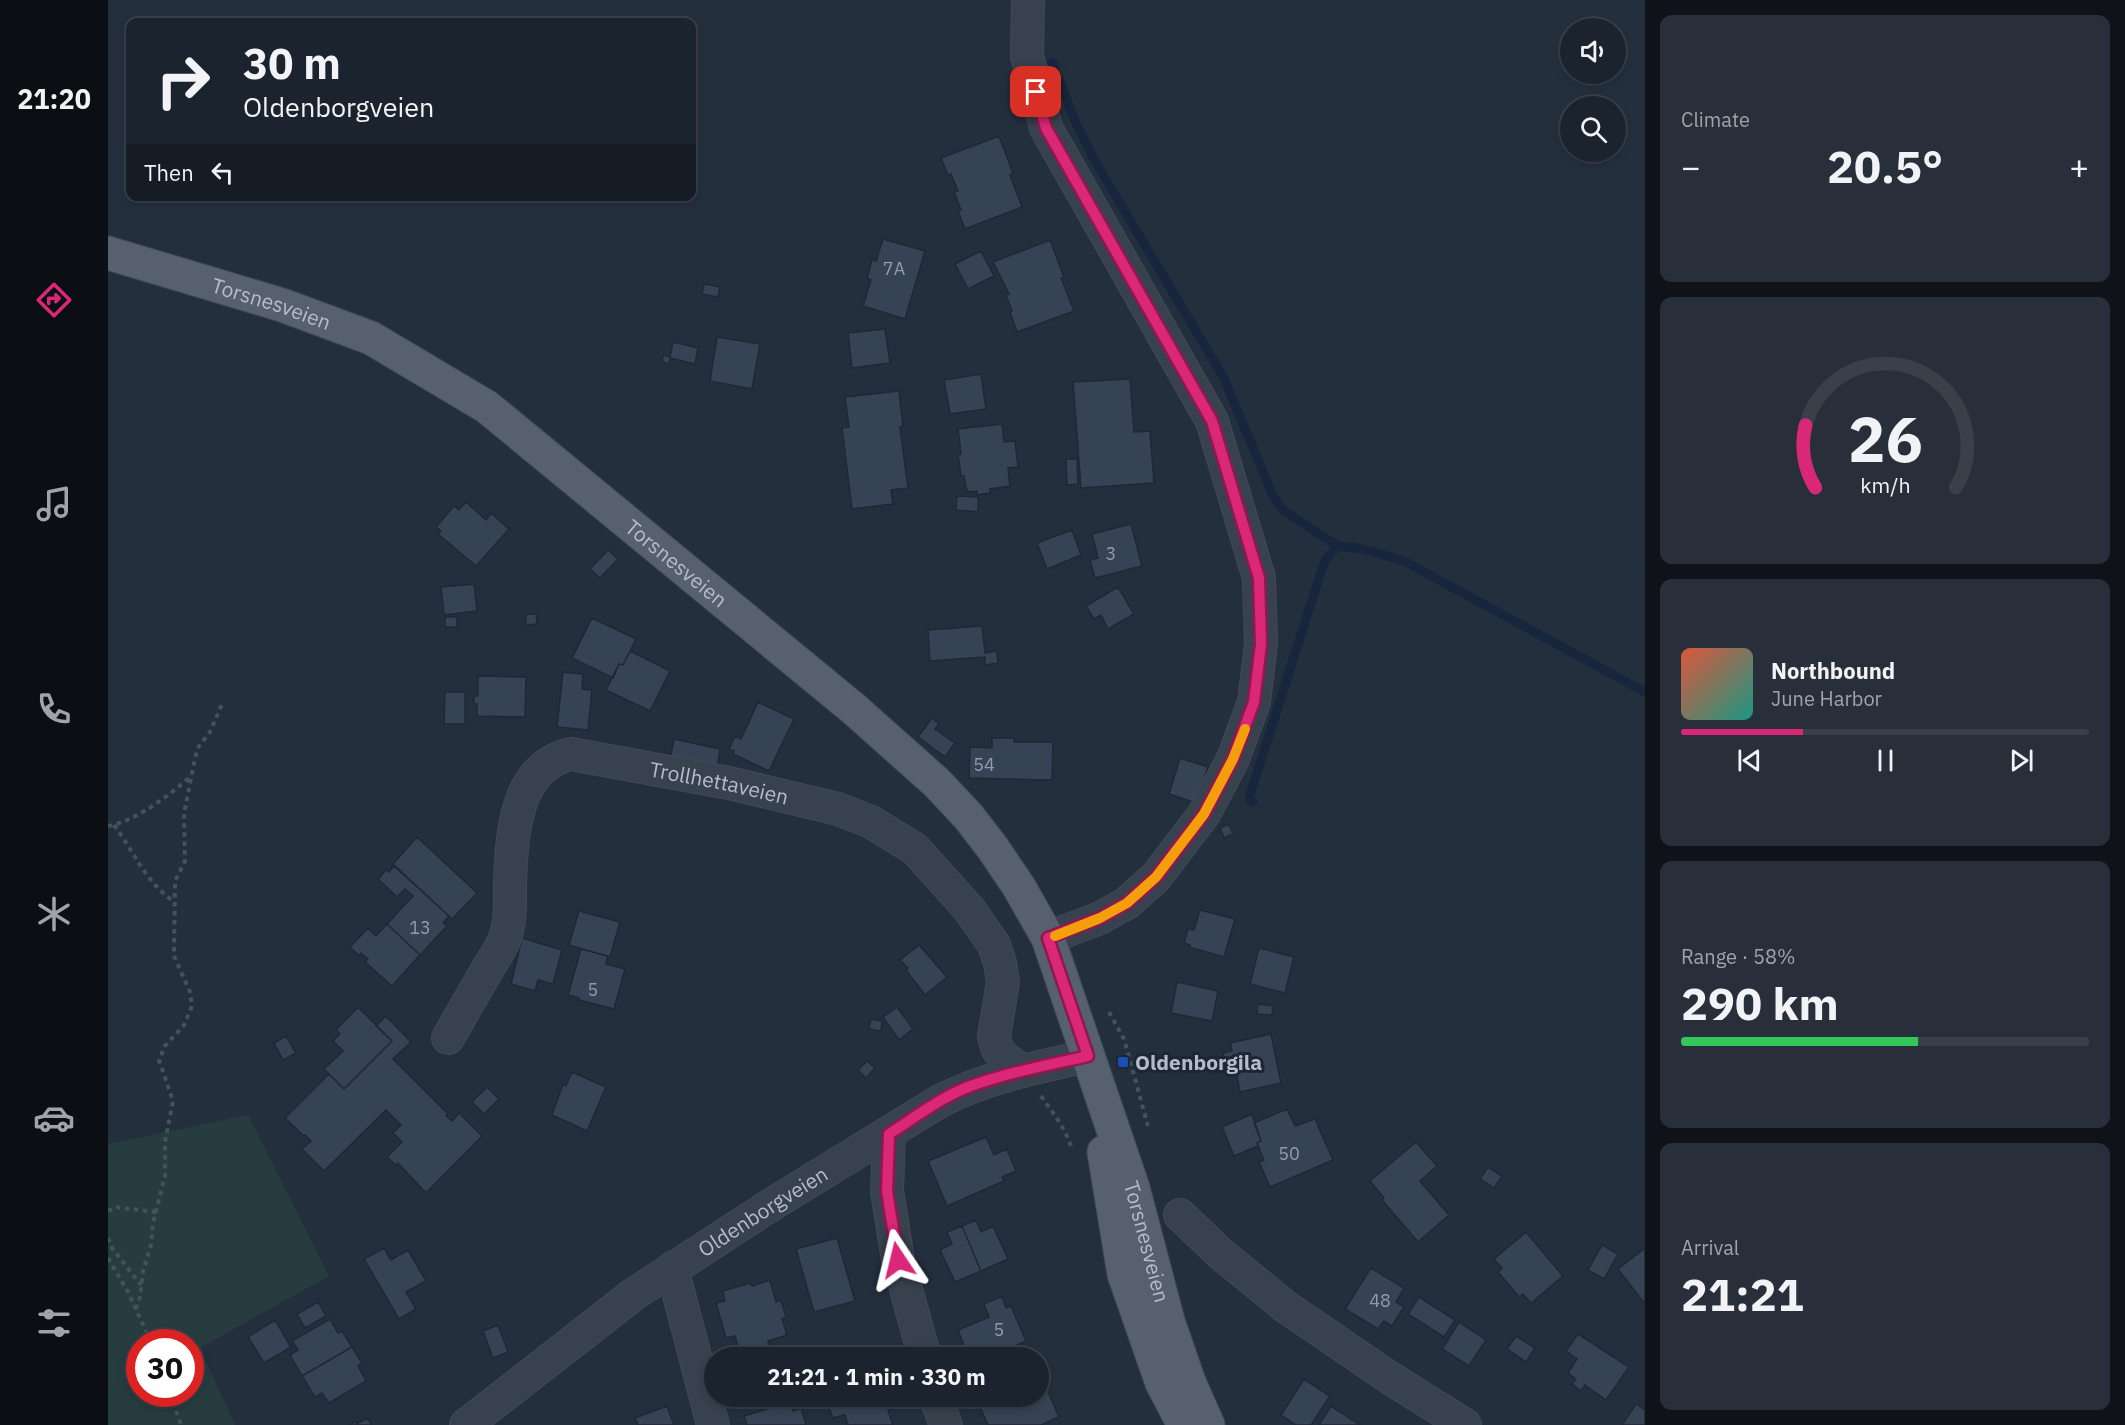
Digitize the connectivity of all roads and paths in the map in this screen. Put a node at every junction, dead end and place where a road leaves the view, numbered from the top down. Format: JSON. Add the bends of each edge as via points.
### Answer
{"nodes":[{"id":1,"x":1028,"y":0,"type":"edge"},
{"id":2,"x":108,"y":253,"type":"edge"},
{"id":3,"x":222,"y":704,"type":"dead end"},
{"id":4,"x":190,"y":778,"type":"junction"},
{"id":5,"x":114,"y":825,"type":"junction"},
{"id":6,"x":108,"y":826,"type":"edge"},
{"id":7,"x":173,"y":902,"type":"junction"},
{"id":8,"x":1048,"y":938,"type":"junction"},
{"id":9,"x":448,"y":1038,"type":"dead end"},
{"id":10,"x":1088,"y":1056,"type":"junction"},
{"id":11,"x":1023,"y":1071,"type":"junction"},
{"id":12,"x":889,"y":1134,"type":"junction"},
{"id":13,"x":108,"y":1211,"type":"edge"},
{"id":14,"x":156,"y":1212,"type":"junction"},
{"id":15,"x":1180,"y":1215,"type":"dead end"},
{"id":16,"x":108,"y":1238,"type":"edge"},
{"id":17,"x":108,"y":1258,"type":"edge"},
{"id":18,"x":672,"y":1268,"type":"junction"},
{"id":19,"x":141,"y":1286,"type":"junction"},
{"id":20,"x":136,"y":1309,"type":"junction"},
{"id":21,"x":145,"y":1329,"type":"edge"},
{"id":22,"x":922,"y":1347,"type":"edge"},
{"id":23,"x":175,"y":1407,"type":"edge"},
{"id":24,"x":939,"y":1407,"type":"edge"},
{"id":25,"x":181,"y":1425,"type":"edge"},
{"id":26,"x":466,"y":1425,"type":"edge"},
{"id":27,"x":713,"y":1425,"type":"edge"},
{"id":28,"x":946,"y":1425,"type":"edge"},
{"id":29,"x":1184,"y":1425,"type":"edge"},
{"id":30,"x":1208,"y":1425,"type":"edge"},
{"id":31,"x":1465,"y":1425,"type":"edge"}],
"edges":[{"from":1,"to":8,"type":"street","via":[[1027,56],[1046,128],[1212,421],[1259,578],[1261,644],[1254,702],[1233,759],[1204,814],[1156,877],[1127,903]]},
{"from":2,"to":8,"type":"main road","name":"Torsnesveien","via":[[282,305],[371,338],[487,407],[854,709],[937,783],[992,847]]},
{"from":3,"to":4,"type":"path","via":[[208,736],[199,746]]},
{"from":4,"to":5,"type":"path","via":[[138,814]]},
{"from":4,"to":7,"type":"path","via":[[183,822],[185,861],[175,881]]},
{"from":5,"to":6,"type":"path"},
{"from":5,"to":7,"type":"path","via":[[144,873]]},
{"from":7,"to":14,"type":"path","via":[[174,956],[192,1006],[184,1025],[165,1046],[159,1060],[173,1101],[166,1135],[165,1176]]},
{"from":8,"to":10,"type":"main road","name":"Torsnesveien"},
{"from":9,"to":11,"type":"street","name":"Trollhettaveien","via":[[505,939],[514,831],[521,799],[544,766],[571,754],[838,808],[871,822],[915,849],[969,909],[994,945],[1003,982],[994,1036],[1004,1058]]},
{"from":10,"to":11,"type":"street","name":"Oldenborgveien"},
{"from":10,"to":29,"type":"main road","name":"Torsnesveien","via":[[1124,1274],[1162,1383]]},
{"from":10,"to":30,"type":"main road","name":"Torsnesveien","via":[[1133,1188],[1168,1321]]},
{"from":11,"to":12,"type":"street","name":"Oldenborgveien","via":[[967,1087]]},
{"from":12,"to":18,"type":"street","name":"Oldenborgveien"},
{"from":12,"to":22,"type":"street","via":[[887,1191],[898,1260]]},
{"from":13,"to":14,"type":"path","via":[[115,1207]]},
{"from":14,"to":19,"type":"path"},
{"from":15,"to":31,"type":"street","name":"Torsnesveien","via":[[1286,1307]]},
{"from":16,"to":19,"type":"path"},
{"from":17,"to":20,"type":"path"},
{"from":18,"to":26,"type":"street","name":"Oldenborgveien"},
{"from":18,"to":27,"type":"street"},
{"from":19,"to":20,"type":"path"},
{"from":20,"to":21,"type":"path"},
{"from":23,"to":25,"type":"path"},
{"from":24,"to":28,"type":"street"}]}
